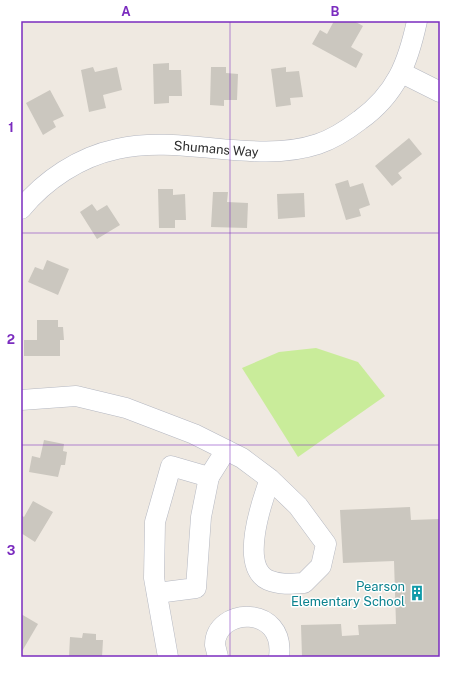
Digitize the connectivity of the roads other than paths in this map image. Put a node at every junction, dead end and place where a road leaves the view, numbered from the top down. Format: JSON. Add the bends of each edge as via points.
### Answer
{"nodes":[{"id":1,"x":417,"y":21,"type":"edge"},
{"id":2,"x":402,"y":73,"type":"junction"},
{"id":3,"x":440,"y":92,"type":"edge"},
{"id":4,"x":21,"y":209,"type":"edge"},
{"id":5,"x":21,"y":400,"type":"edge"},
{"id":6,"x":226,"y":450,"type":"junction"},
{"id":7,"x":209,"y":477,"type":"junction"},
{"id":8,"x":270,"y":480,"type":"junction"},
{"id":9,"x":157,"y":593,"type":"junction"},
{"id":10,"x":168,"y":657,"type":"edge"},
{"id":11,"x":218,"y":657,"type":"edge"},
{"id":12,"x":279,"y":657,"type":"edge"}],
"edges":[{"from":1,"to":2,"type":"street","name":"Shumans Way"},
{"from":2,"to":3,"type":"street"},
{"from":2,"to":4,"type":"street","name":"Shumans Way","via":[[391,90],[367,115],[345,131],[319,144],[289,151],[161,145],[116,149],[65,170],[41,188]]},
{"from":5,"to":6,"type":"street","via":[[76,396],[126,408],[194,434]]},
{"from":6,"to":7,"type":"street"},
{"from":6,"to":8,"type":"street","via":[[242,458]]},
{"from":7,"to":9,"type":"street","via":[[201,517],[196,588]]},
{"from":7,"to":9,"type":"street","via":[[171,466],[155,522],[154,578]]},
{"from":8,"to":8,"type":"street","via":[[298,506],[326,544],[321,566],[304,583],[284,585],[266,579],[256,566],[254,541],[262,500]]},
{"from":9,"to":10,"type":"street"},
{"from":11,"to":12,"type":"street","via":[[215,644],[219,634],[225,625],[244,616],[264,621],[272,628],[278,637]]}]}
